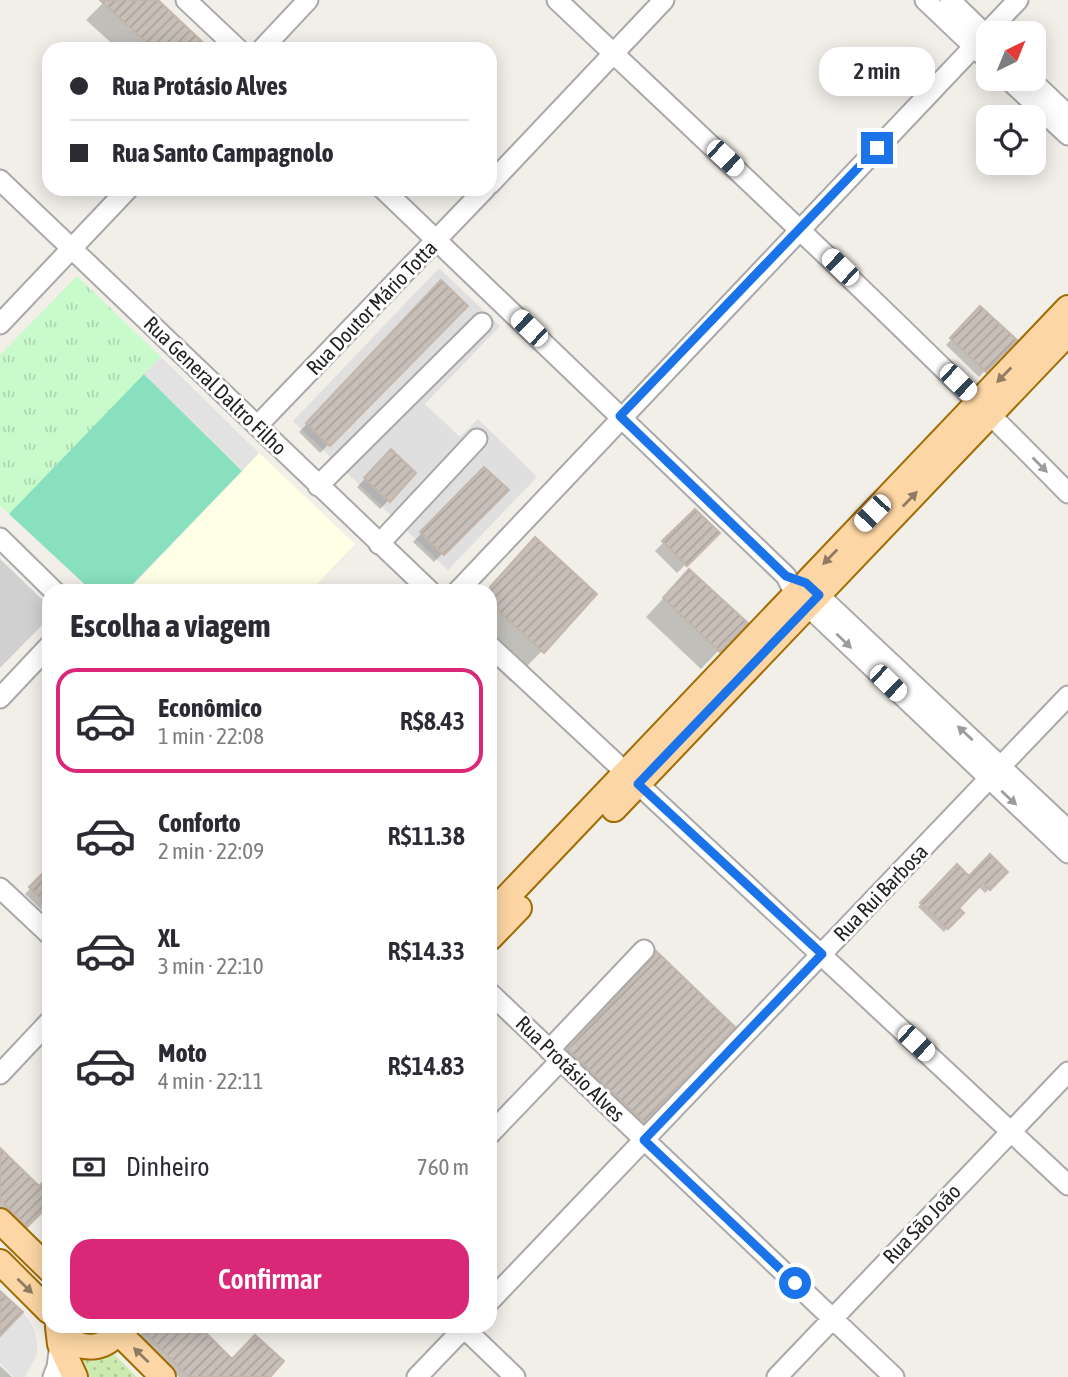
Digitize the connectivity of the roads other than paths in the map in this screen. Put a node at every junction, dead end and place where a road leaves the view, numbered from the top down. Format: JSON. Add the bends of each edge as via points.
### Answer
{"nodes":[{"id":1,"x":186,"y":0,"type":"edge"},
{"id":2,"x":308,"y":0,"type":"edge"},
{"id":3,"x":557,"y":0,"type":"edge"},
{"id":4,"x":664,"y":0,"type":"edge"},
{"id":5,"x":925,"y":0,"type":"edge"},
{"id":6,"x":950,"y":0,"type":"edge"},
{"id":7,"x":1018,"y":0,"type":"edge"},
{"id":8,"x":999,"y":21,"type":"edge"},
{"id":9,"x":976,"y":32,"type":"edge"},
{"id":10,"x":976,"y":36,"type":"edge"},
{"id":11,"x":231,"y":42,"type":"edge"},
{"id":12,"x":269,"y":42,"type":"edge"},
{"id":13,"x":976,"y":46,"type":"edge"},
{"id":14,"x":613,"y":53,"type":"junction"},
{"id":15,"x":1023,"y":91,"type":"edge"},
{"id":16,"x":1039,"y":91,"type":"edge"},
{"id":17,"x":1068,"y":128,"type":"edge"},
{"id":18,"x":497,"y":177,"type":"edge"},
{"id":19,"x":0,"y":180,"type":"edge"},
{"id":20,"x":121,"y":196,"type":"edge"},
{"id":21,"x":390,"y":196,"type":"edge"},
{"id":22,"x":479,"y":196,"type":"edge"},
{"id":23,"x":800,"y":229,"type":"junction"},
{"id":24,"x":437,"y":241,"type":"junction"},
{"id":25,"x":72,"y":248,"type":"junction"},
{"id":26,"x":1068,"y":308,"type":"edge"},
{"id":27,"x":482,"y":323,"type":"dead end"},
{"id":28,"x":0,"y":324,"type":"edge"},
{"id":29,"x":1068,"y":333,"type":"edge"},
{"id":30,"x":985,"y":408,"type":"junction"},
{"id":31,"x":620,"y":416,"type":"junction"},
{"id":32,"x":257,"y":426,"type":"junction"},
{"id":33,"x":477,"y":439,"type":"dead end"},
{"id":34,"x":318,"y":486,"type":"junction"},
{"id":35,"x":1068,"y":493,"type":"edge"},
{"id":36,"x":0,"y":538,"type":"edge"},
{"id":37,"x":379,"y":544,"type":"junction"},
{"id":38,"x":47,"y":584,"type":"edge"},
{"id":39,"x":422,"y":584,"type":"edge"},
{"id":40,"x":464,"y":584,"type":"edge"},
{"id":41,"x":803,"y":591,"type":"junction"},
{"id":42,"x":42,"y":653,"type":"edge"},
{"id":43,"x":497,"y":653,"type":"edge"},
{"id":44,"x":1068,"y":696,"type":"edge"},
{"id":45,"x":0,"y":698,"type":"edge"},
{"id":46,"x":995,"y":773,"type":"junction"},
{"id":47,"x":632,"y":778,"type":"junction"},
{"id":48,"x":1068,"y":830,"type":"edge"},
{"id":49,"x":1068,"y":853,"type":"edge"},
{"id":50,"x":0,"y":888,"type":"edge"},
{"id":51,"x":497,"y":908,"type":"edge"},
{"id":52,"x":42,"y":927,"type":"edge"},
{"id":53,"x":497,"y":930,"type":"edge"},
{"id":54,"x":645,"y":950,"type":"dead end"},
{"id":55,"x":822,"y":954,"type":"junction"},
{"id":56,"x":497,"y":1000,"type":"edge"},
{"id":57,"x":42,"y":1029,"type":"edge"},
{"id":58,"x":555,"y":1055,"type":"junction"},
{"id":59,"x":1068,"y":1072,"type":"edge"},
{"id":60,"x":0,"y":1074,"type":"edge"},
{"id":61,"x":497,"y":1126,"type":"edge"},
{"id":62,"x":1011,"y":1132,"type":"junction"},
{"id":63,"x":644,"y":1140,"type":"junction"},
{"id":64,"x":1068,"y":1185,"type":"edge"},
{"id":65,"x":0,"y":1221,"type":"edge"},
{"id":66,"x":0,"y":1262,"type":"edge"},
{"id":67,"x":42,"y":1262,"type":"edge"},
{"id":68,"x":497,"y":1294,"type":"edge"},
{"id":69,"x":42,"y":1304,"type":"edge"},
{"id":70,"x":832,"y":1318,"type":"junction"},
{"id":71,"x":59,"y":1333,"type":"edge"},
{"id":72,"x":59,"y":1333,"type":"edge"},
{"id":73,"x":60,"y":1333,"type":"edge"},
{"id":74,"x":116,"y":1333,"type":"edge"},
{"id":75,"x":123,"y":1333,"type":"edge"},
{"id":76,"x":458,"y":1333,"type":"edge"},
{"id":77,"x":470,"y":1333,"type":"edge"},
{"id":78,"x":53,"y":1377,"type":"edge"},
{"id":79,"x":75,"y":1377,"type":"edge"},
{"id":80,"x":163,"y":1377,"type":"edge"},
{"id":81,"x":417,"y":1377,"type":"edge"},
{"id":82,"x":515,"y":1377,"type":"edge"},
{"id":83,"x":776,"y":1377,"type":"edge"},
{"id":84,"x":894,"y":1377,"type":"edge"}],
"edges":[{"from":1,"to":11,"type":"street"},
{"from":2,"to":12,"type":"street"},
{"from":3,"to":14,"type":"street"},
{"from":4,"to":14,"type":"street"},
{"from":5,"to":10,"type":"street"},
{"from":6,"to":9,"type":"street"},
{"from":7,"to":8,"type":"street"},
{"from":13,"to":23,"type":"street"},
{"from":14,"to":18,"type":"street"},
{"from":14,"to":23,"type":"street"},
{"from":15,"to":17,"type":"street"},
{"from":16,"to":17,"type":"street"},
{"from":19,"to":25,"type":"street","name":"Rua General Daltro Filho"},
{"from":20,"to":25,"type":"street"},
{"from":21,"to":24,"type":"street"},
{"from":22,"to":24,"type":"street","name":"Rua Doutor Mário Totta"},
{"from":23,"to":30,"type":"street"},
{"from":23,"to":31,"type":"street"},
{"from":24,"to":31,"type":"street"},
{"from":24,"to":32,"type":"street","name":"Rua Doutor Mário Totta"},
{"from":25,"to":28,"type":"street"},
{"from":25,"to":32,"type":"street","name":"Rua General Daltro Filho"},
{"from":26,"to":30,"type":"main road","one_way":true},
{"from":27,"to":34,"type":"street"},
{"from":29,"to":30,"type":"main road"},
{"from":30,"to":35,"type":"street","one_way":true},
{"from":30,"to":41,"type":"main road"},
{"from":31,"to":40,"type":"street"},
{"from":31,"to":41,"type":"street"},
{"from":32,"to":34,"type":"street","name":"Rua General Daltro Filho"},
{"from":33,"to":37,"type":"street"},
{"from":34,"to":37,"type":"street","name":"Rua General Daltro Filho"},
{"from":36,"to":38,"type":"street"},
{"from":37,"to":39,"type":"street","name":"Rua General Daltro Filho"},
{"from":41,"to":46,"type":"street"},
{"from":41,"to":47,"type":"main road"},
{"from":42,"to":45,"type":"street"},
{"from":43,"to":47,"type":"street"},
{"from":44,"to":46,"type":"street","name":"Rua Rui Barbosa"},
{"from":46,"to":48,"type":"street"},
{"from":46,"to":49,"type":"street","one_way":true},
{"from":46,"to":55,"type":"street","name":"Rua Rui Barbosa"},
{"from":47,"to":51,"type":"main road"},
{"from":47,"to":53,"type":"main road"},
{"from":47,"to":55,"type":"street"},
{"from":50,"to":52,"type":"street"},
{"from":54,"to":58,"type":"street"},
{"from":55,"to":62,"type":"street"},
{"from":55,"to":63,"type":"street","name":"Rua Rui Barbosa"},
{"from":56,"to":58,"type":"street","name":"Rua Protásio Alves"},
{"from":57,"to":60,"type":"street"},
{"from":58,"to":61,"type":"street"},
{"from":58,"to":63,"type":"street","name":"Rua Protásio Alves"},
{"from":59,"to":62,"type":"street","name":"Rua São João"},
{"from":62,"to":64,"type":"street"},
{"from":62,"to":70,"type":"street","name":"Rua São João"},
{"from":63,"to":68,"type":"street","name":"Rua Rui Barbosa"},
{"from":63,"to":70,"type":"street","name":"Rua Protásio Alves"},
{"from":65,"to":67,"type":"main road"},
{"from":66,"to":69,"type":"main road","one_way":true},
{"from":70,"to":83,"type":"street","name":"Rua São João"},
{"from":70,"to":84,"type":"street","name":"Rua Protásio Alves"},
{"from":71,"to":78,"type":"street"},
{"from":72,"to":79,"type":"main road"},
{"from":73,"to":74,"type":"main road","via":[[88,1348],[107,1343]]},
{"from":80,"to":75,"type":"main road","one_way":true},
{"from":76,"to":81,"type":"street"},
{"from":77,"to":82,"type":"street"}]}
